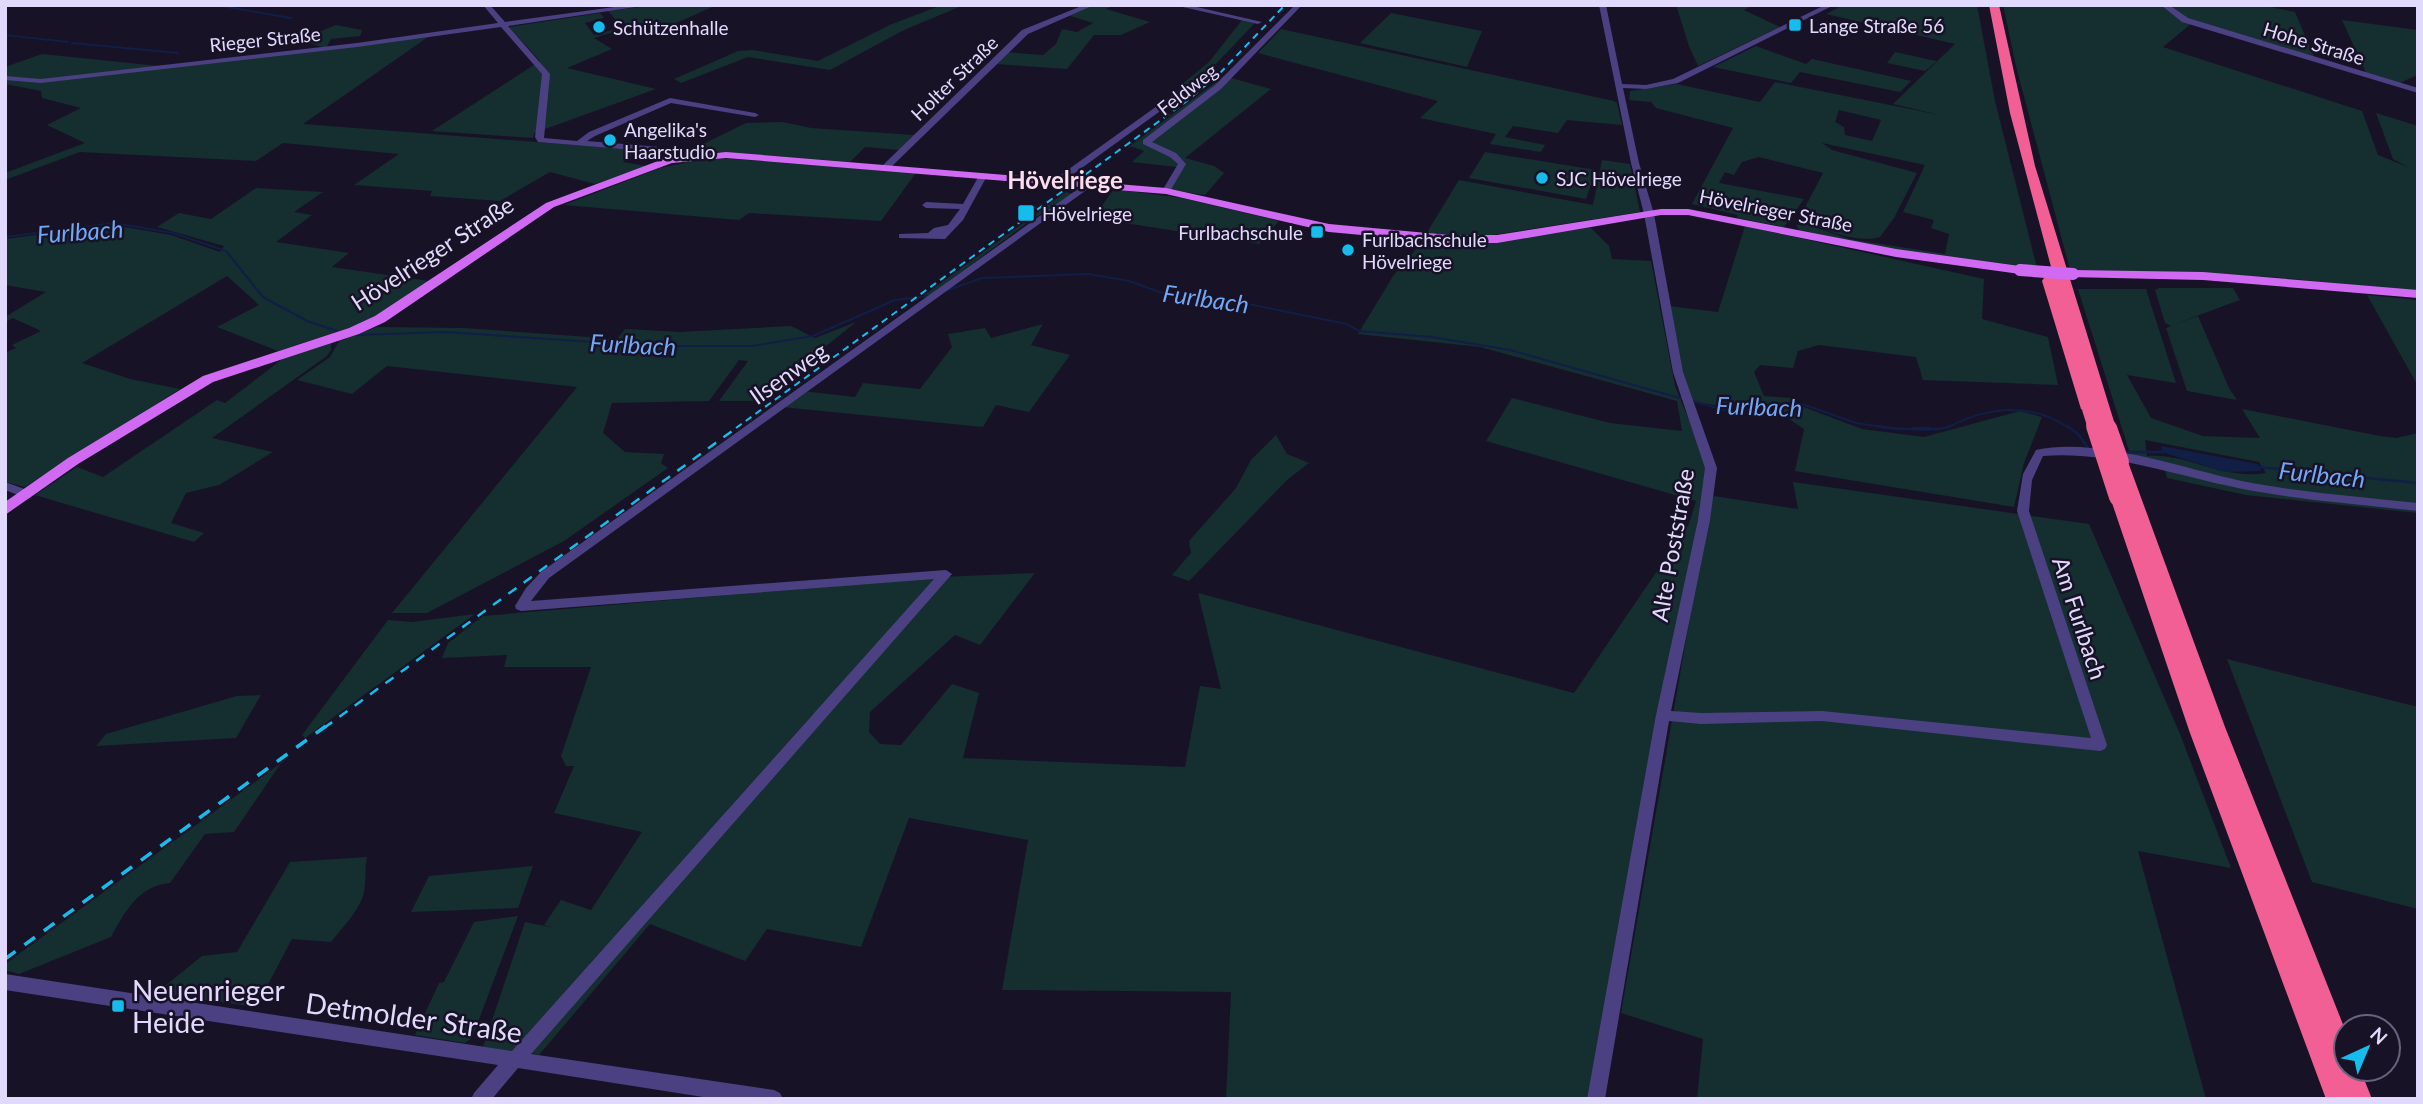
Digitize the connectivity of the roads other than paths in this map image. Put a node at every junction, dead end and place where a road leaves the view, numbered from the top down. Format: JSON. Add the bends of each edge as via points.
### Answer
{"nodes":[{"id":1,"x":486,"y":5,"type":"edge"},
{"id":2,"x":646,"y":5,"type":"edge"},
{"id":3,"x":1091,"y":5,"type":"edge"},
{"id":4,"x":1177,"y":5,"type":"edge"},
{"id":5,"x":1299,"y":5,"type":"edge"},
{"id":6,"x":1602,"y":5,"type":"edge"},
{"id":7,"x":1831,"y":5,"type":"edge"},
{"id":8,"x":1984,"y":5,"type":"edge"},
{"id":9,"x":1994,"y":5,"type":"edge"},
{"id":10,"x":2164,"y":5,"type":"edge"},
{"id":11,"x":1258,"y":23,"type":"dead end"},
{"id":12,"x":501,"y":26,"type":"junction"},
{"id":13,"x":5,"y":78,"type":"edge"},
{"id":14,"x":33,"y":82,"type":"joint"},
{"id":15,"x":1620,"y":86,"type":"junction"},
{"id":16,"x":1188,"y":88,"type":"dead end"},
{"id":17,"x":2418,"y":92,"type":"edge"},
{"id":18,"x":755,"y":115,"type":"dead end"},
{"id":19,"x":579,"y":144,"type":"junction"},
{"id":20,"x":685,"y":157,"type":"junction"},
{"id":21,"x":883,"y":167,"type":"junction"},
{"id":22,"x":983,"y":176,"type":"junction"},
{"id":23,"x":1058,"y":181,"type":"junction"},
{"id":24,"x":1089,"y":184,"type":"junction"},
{"id":25,"x":1166,"y":191,"type":"junction"},
{"id":26,"x":926,"y":205,"type":"dead end"},
{"id":27,"x":965,"y":207,"type":"junction"},
{"id":28,"x":1649,"y":214,"type":"junction"},
{"id":29,"x":902,"y":236,"type":"dead end"},
{"id":30,"x":2418,"y":294,"type":"edge"},
{"id":31,"x":5,"y":486,"type":"edge"},
{"id":32,"x":26,"y":494,"type":"junction"},
{"id":33,"x":2418,"y":507,"type":"edge"},
{"id":34,"x":5,"y":510,"type":"edge"},
{"id":35,"x":1663,"y":715,"type":"junction"},
{"id":36,"x":5,"y":982,"type":"edge"},
{"id":37,"x":2332,"y":1027,"type":"edge"},
{"id":38,"x":516,"y":1059,"type":"junction"},
{"id":39,"x":480,"y":1099,"type":"edge"},
{"id":40,"x":774,"y":1099,"type":"edge"},
{"id":41,"x":1596,"y":1099,"type":"edge"},
{"id":42,"x":2339,"y":1099,"type":"edge"}],
"edges":[{"from":1,"to":12,"type":"street"},
{"from":2,"to":12,"type":"street","name":"Rieger Straße"},
{"from":3,"to":21,"type":"street","name":"Holter Straße","via":[[1025,32]]},
{"from":4,"to":11,"type":"street"},
{"from":5,"to":25,"type":"street","name":"Feldweg","via":[[1218,87],[1146,142],[1182,164]]},
{"from":6,"to":15,"type":"street","name":"Alte Poststraße"},
{"from":7,"to":15,"type":"street","via":[[1675,81]]},
{"from":8,"to":42,"type":"highway","bridge":true,"via":[[2026,200],[2089,409],[2200,733]]},
{"from":9,"to":37,"type":"highway","bridge":true,"via":[[2024,148],[2108,428],[2215,727]]},
{"from":10,"to":17,"type":"street","name":"Hohe Straße","via":[[2185,20]]},
{"from":12,"to":14,"type":"street","name":"Rieger Straße"},
{"from":12,"to":19,"type":"street","via":[[545,74],[539,137]]},
{"from":13,"to":14,"type":"street"},
{"from":15,"to":28,"type":"street","name":"Alte Poststraße"},
{"from":16,"to":23,"type":"street"},
{"from":18,"to":19,"type":"street","via":[[670,100]]},
{"from":19,"to":20,"type":"street","via":[[672,151]]},
{"from":20,"to":21,"type":"main road","name":"Hövelrieger Straße","via":[[726,155]]},
{"from":20,"to":32,"type":"main road","name":"Hövelrieger Straße","via":[[550,205],[392,312],[348,333],[208,379]]},
{"from":21,"to":22,"type":"main road","name":"Hövelrieger Straße"},
{"from":22,"to":23,"type":"main road","name":"Hövelrieger Straße"},
{"from":22,"to":27,"type":"street"},
{"from":23,"to":24,"type":"main road","name":"Hövelrieger Straße"},
{"from":24,"to":25,"type":"main road","name":"Hövelrieger Straße"},
{"from":24,"to":38,"type":"street","name":"Ilsenweg","via":[[545,575],[530,591],[521,606],[946,574]]},
{"from":25,"to":28,"type":"main road","name":"Hövelrieger Straße","via":[[1329,228],[1457,239],[1518,236]]},
{"from":26,"to":27,"type":"street"},
{"from":27,"to":29,"type":"street","via":[[942,236]]},
{"from":28,"to":30,"type":"main road","name":"Hövelrieger Straße","bridge":true,"via":[[1700,214],[1896,253],[2020,271],[2203,276]]},
{"from":28,"to":35,"type":"street","name":"Alte Poststraße","via":[[1678,372],[1711,468]]},
{"from":31,"to":32,"type":"street"},
{"from":32,"to":34,"type":"main road","name":"Hövelrieger Straße"},
{"from":33,"to":35,"type":"street","name":"Am Furlbach","via":[[2258,488],[2134,460],[2074,452],[2040,453],[2029,467],[2022,511],[2100,744],[1780,713]]},
{"from":35,"to":41,"type":"street","name":"Alte Poststraße"},
{"from":36,"to":38,"type":"street","name":"Detmolder Straße"},
{"from":38,"to":39,"type":"street"},
{"from":38,"to":40,"type":"street","name":"Detmolder Straße"}]}
